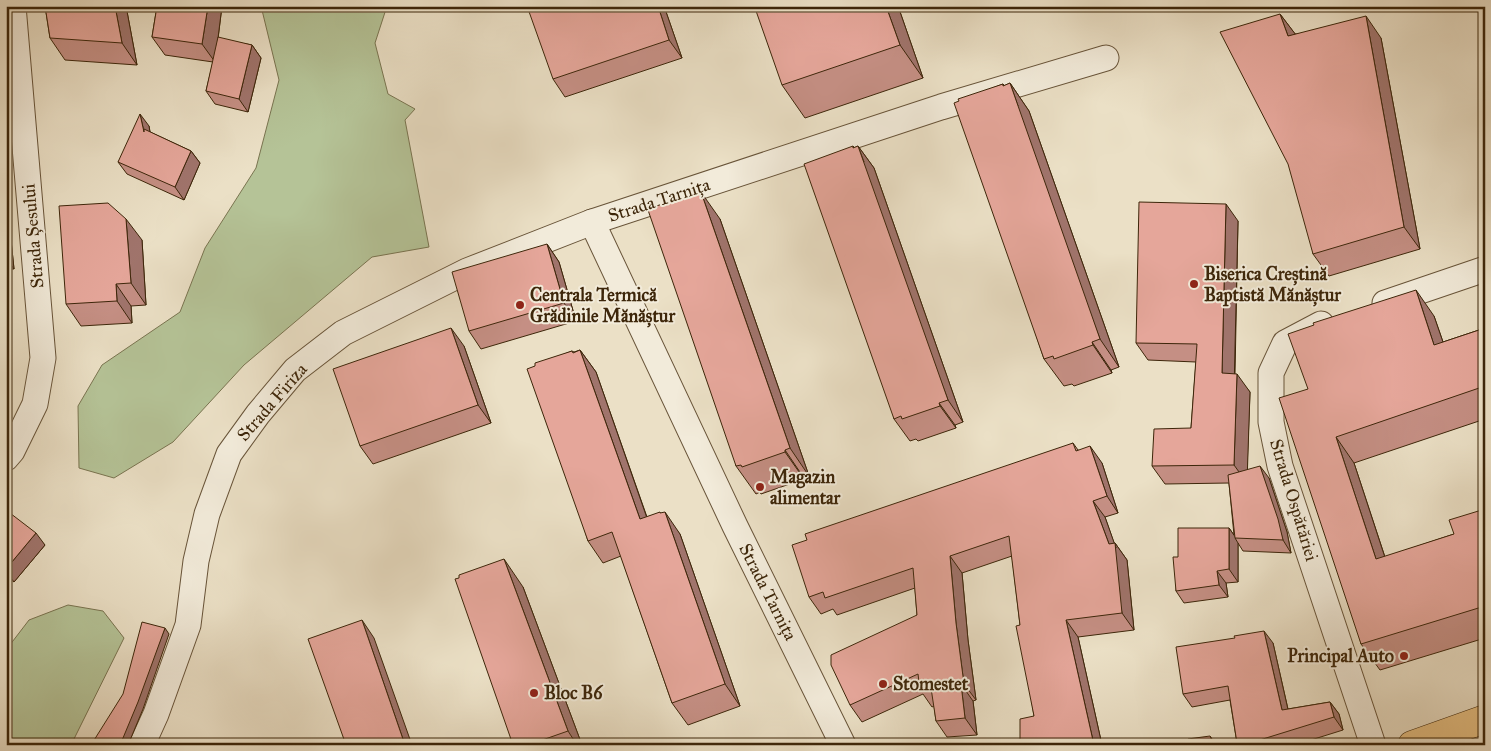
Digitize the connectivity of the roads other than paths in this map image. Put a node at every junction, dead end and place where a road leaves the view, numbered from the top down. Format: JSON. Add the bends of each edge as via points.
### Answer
{"nodes":[{"id":1,"x":14,"y":6,"type":"edge"},
{"id":2,"x":1106,"y":58,"type":"dead end"},
{"id":3,"x":592,"y":222,"type":"junction"},
{"id":4,"x":1485,"y":269,"type":"edge"},
{"id":5,"x":6,"y":458,"type":"edge"},
{"id":6,"x":1485,"y":719,"type":"edge"},
{"id":7,"x":142,"y":745,"type":"edge"},
{"id":8,"x":844,"y":745,"type":"edge"},
{"id":9,"x":1373,"y":745,"type":"edge"},
{"id":10,"x":1412,"y":745,"type":"edge"}],
"edges":[{"from":1,"to":5,"type":"street","name":"Strada Șesului","via":[[43,358],[35,404]]},
{"from":2,"to":3,"type":"street","name":"Strada Tarnița","via":[[941,107]]},
{"from":3,"to":7,"type":"street","name":"Strada Firiza","via":[[467,271],[343,334],[295,370],[229,454],[207,514],[196,561],[188,625]]},
{"from":3,"to":8,"type":"street","name":"Strada Tarnița","via":[[735,526]]},
{"from":4,"to":9,"type":"street","name":"Strada Ospătăriei","via":[[1315,326],[1285,343],[1271,373],[1271,422],[1280,466]]},
{"from":6,"to":10,"type":"main road"}]}
